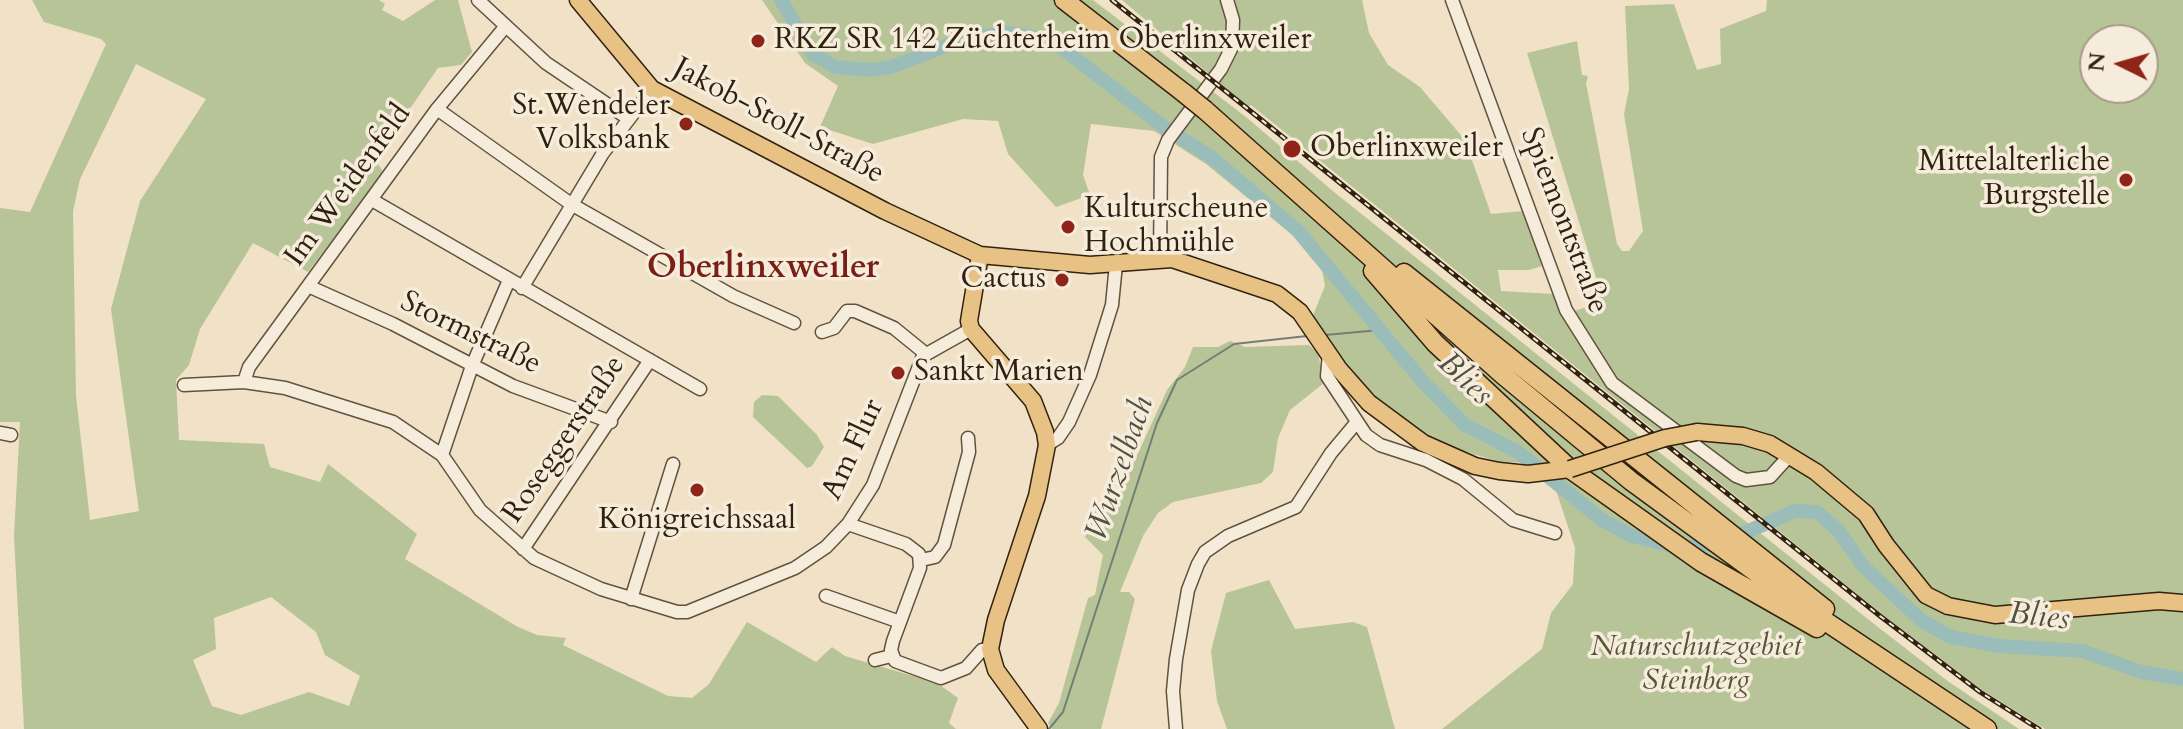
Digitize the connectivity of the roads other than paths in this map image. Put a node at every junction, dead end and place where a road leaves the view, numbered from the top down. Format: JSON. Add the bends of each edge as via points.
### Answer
{"nodes":[{"id":1,"x":478,"y":0,"type":"edge"},
{"id":2,"x":578,"y":0,"type":"edge"},
{"id":3,"x":1064,"y":0,"type":"edge"},
{"id":4,"x":1227,"y":0,"type":"edge"},
{"id":5,"x":1452,"y":0,"type":"edge"},
{"id":6,"x":505,"y":27,"type":"junction"},
{"id":7,"x":652,"y":89,"type":"junction"},
{"id":8,"x":437,"y":109,"type":"junction"},
{"id":9,"x":629,"y":119,"type":"junction"},
{"id":10,"x":372,"y":200,"type":"junction"},
{"id":11,"x":571,"y":204,"type":"junction"},
{"id":12,"x":1316,"y":206,"type":"junction"},
{"id":13,"x":980,"y":255,"type":"junction"},
{"id":14,"x":1160,"y":259,"type":"junction"},
{"id":15,"x":1116,"y":264,"type":"junction"},
{"id":16,"x":509,"y":280,"type":"junction"},
{"id":17,"x":308,"y":286,"type":"junction"},
{"id":18,"x":522,"y":288,"type":"junction"},
{"id":19,"x":794,"y":323,"type":"dead end"},
{"id":20,"x":971,"y":329,"type":"junction"},
{"id":21,"x":822,"y":332,"type":"dead end"},
{"id":22,"x":1325,"y":348,"type":"junction"},
{"id":23,"x":926,"y":354,"type":"junction"},
{"id":24,"x":650,"y":360,"type":"junction"},
{"id":25,"x":472,"y":366,"type":"junction"},
{"id":26,"x":244,"y":382,"type":"junction"},
{"id":27,"x":184,"y":385,"type":"dead end"},
{"id":28,"x":700,"y":389,"type":"dead end"},
{"id":29,"x":611,"y":422,"type":"junction"},
{"id":30,"x":1356,"y":423,"type":"junction"},
{"id":31,"x":968,"y":438,"type":"dead end"},
{"id":32,"x":1047,"y":445,"type":"junction"},
{"id":33,"x":1630,"y":450,"type":"junction"},
{"id":34,"x":442,"y":455,"type":"junction"},
{"id":35,"x":1790,"y":455,"type":"junction"},
{"id":36,"x":673,"y":464,"type":"dead end"},
{"id":37,"x":1570,"y":469,"type":"junction"},
{"id":38,"x":1499,"y":471,"type":"junction"},
{"id":39,"x":1483,"y":491,"type":"junction"},
{"id":40,"x":848,"y":524,"type":"junction"},
{"id":41,"x":1555,"y":533,"type":"dead end"},
{"id":42,"x":523,"y":549,"type":"junction"},
{"id":43,"x":921,"y":560,"type":"junction"},
{"id":44,"x":826,"y":596,"type":"dead end"},
{"id":45,"x":631,"y":599,"type":"junction"},
{"id":46,"x":2183,"y":603,"type":"edge"},
{"id":47,"x":900,"y":622,"type":"junction"},
{"id":48,"x":990,"y":649,"type":"junction"},
{"id":49,"x":875,"y":660,"type":"dead end"},
{"id":50,"x":896,"y":660,"type":"junction"},
{"id":51,"x":1891,"y":664,"type":"junction"},
{"id":52,"x":1920,"y":685,"type":"junction"},
{"id":53,"x":1039,"y":729,"type":"edge"},
{"id":54,"x":1176,"y":729,"type":"edge"},
{"id":55,"x":1987,"y":729,"type":"edge"}],
"edges":[{"from":1,"to":6,"type":"street"},
{"from":2,"to":7,"type":"main road","name":"Jakob-Stoll-Straße"},
{"from":3,"to":12,"type":"highway","bridge":true,"via":[[1205,110]]},
{"from":4,"to":14,"type":"street","via":[[1232,47],[1168,140],[1160,166]]},
{"from":5,"to":35,"type":"street","name":"Spiemontstraße","via":[[1566,310],[1612,383],[1736,476],[1770,477]]},
{"from":6,"to":8,"type":"street","name":"Im Weidenfeld"},
{"from":6,"to":9,"type":"street","via":[[546,63]]},
{"from":7,"to":9,"type":"street"},
{"from":7,"to":13,"type":"main road","name":"Jakob-Stoll-Straße","via":[[817,177]]},
{"from":8,"to":10,"type":"street","name":"Im Weidenfeld"},
{"from":8,"to":11,"type":"street"},
{"from":9,"to":11,"type":"street"},
{"from":10,"to":16,"type":"street"},
{"from":10,"to":17,"type":"street","name":"Im Weidenfeld"},
{"from":11,"to":18,"type":"street"},
{"from":11,"to":19,"type":"street","via":[[733,296]]},
{"from":12,"to":33,"type":"highway"},
{"from":12,"to":37,"type":"highway","via":[[1435,343]]},
{"from":12,"to":51,"type":"highway","via":[[1503,375],[1686,523]]},
{"from":13,"to":15,"type":"main road"},
{"from":13,"to":20,"type":"main road"},
{"from":14,"to":15,"type":"main road"},
{"from":14,"to":22,"type":"main road","via":[[1277,294],[1309,323]]},
{"from":15,"to":32,"type":"street","via":[[1110,314],[1090,375],[1069,422]]},
{"from":16,"to":18,"type":"street"},
{"from":16,"to":25,"type":"street"},
{"from":17,"to":25,"type":"street","name":"Stormstraße"},
{"from":17,"to":26,"type":"street","name":"Im Weidenfeld","via":[[249,367]]},
{"from":18,"to":24,"type":"street"},
{"from":20,"to":23,"type":"street"},
{"from":20,"to":32,"type":"main road","via":[[1033,401]]},
{"from":21,"to":23,"type":"street","via":[[834,328],[847,311],[855,311],[894,328]]},
{"from":22,"to":30,"type":"street","via":[[1327,376]]},
{"from":22,"to":38,"type":"main road","via":[[1369,403],[1402,430],[1450,456]]},
{"from":23,"to":40,"type":"street","name":"Am Flur","via":[[878,474]]},
{"from":24,"to":28,"type":"street"},
{"from":24,"to":29,"type":"street","name":"Roseggerstraße"},
{"from":25,"to":29,"type":"street","name":"Stormstraße"},
{"from":25,"to":34,"type":"street"},
{"from":26,"to":27,"type":"street"},
{"from":26,"to":34,"type":"street","via":[[364,411],[402,427]]},
{"from":29,"to":42,"type":"street","name":"Roseggerstraße"},
{"from":30,"to":39,"type":"street","via":[[1380,445],[1445,469]]},
{"from":30,"to":54,"type":"street","via":[[1296,507],[1217,542],[1198,564],[1176,659]]},
{"from":31,"to":43,"type":"street","via":[[969,452],[944,545],[935,557]]},
{"from":32,"to":48,"type":"main road","via":[[1037,496]]},
{"from":33,"to":35,"type":"main road","bridge":true,"via":[[1697,432],[1743,436]]},
{"from":33,"to":37,"type":"main road","bridge":true},
{"from":33,"to":51,"type":"highway"},
{"from":34,"to":42,"type":"street","via":[[480,510]]},
{"from":35,"to":46,"type":"main road","via":[[1866,514],[1926,595],[1948,606],[1995,615]]},
{"from":36,"to":45,"type":"street"},
{"from":37,"to":38,"type":"main road"},
{"from":37,"to":52,"type":"highway","via":[[1701,562]]},
{"from":38,"to":39,"type":"street"},
{"from":39,"to":41,"type":"street","via":[[1513,520]]},
{"from":40,"to":43,"type":"street","via":[[915,549]]},
{"from":40,"to":45,"type":"street","name":"Am Flur","via":[[795,568],[706,606],[677,612]]},
{"from":42,"to":45,"type":"street","via":[[576,580]]},
{"from":43,"to":47,"type":"street"},
{"from":44,"to":47,"type":"street"},
{"from":47,"to":50,"type":"street"},
{"from":48,"to":50,"type":"street","via":[[982,650],[966,668],[941,678]]},
{"from":48,"to":53,"type":"main road","via":[[996,670]]},
{"from":49,"to":50,"type":"street"},
{"from":51,"to":52,"type":"highway"},
{"from":52,"to":55,"type":"highway"}]}
